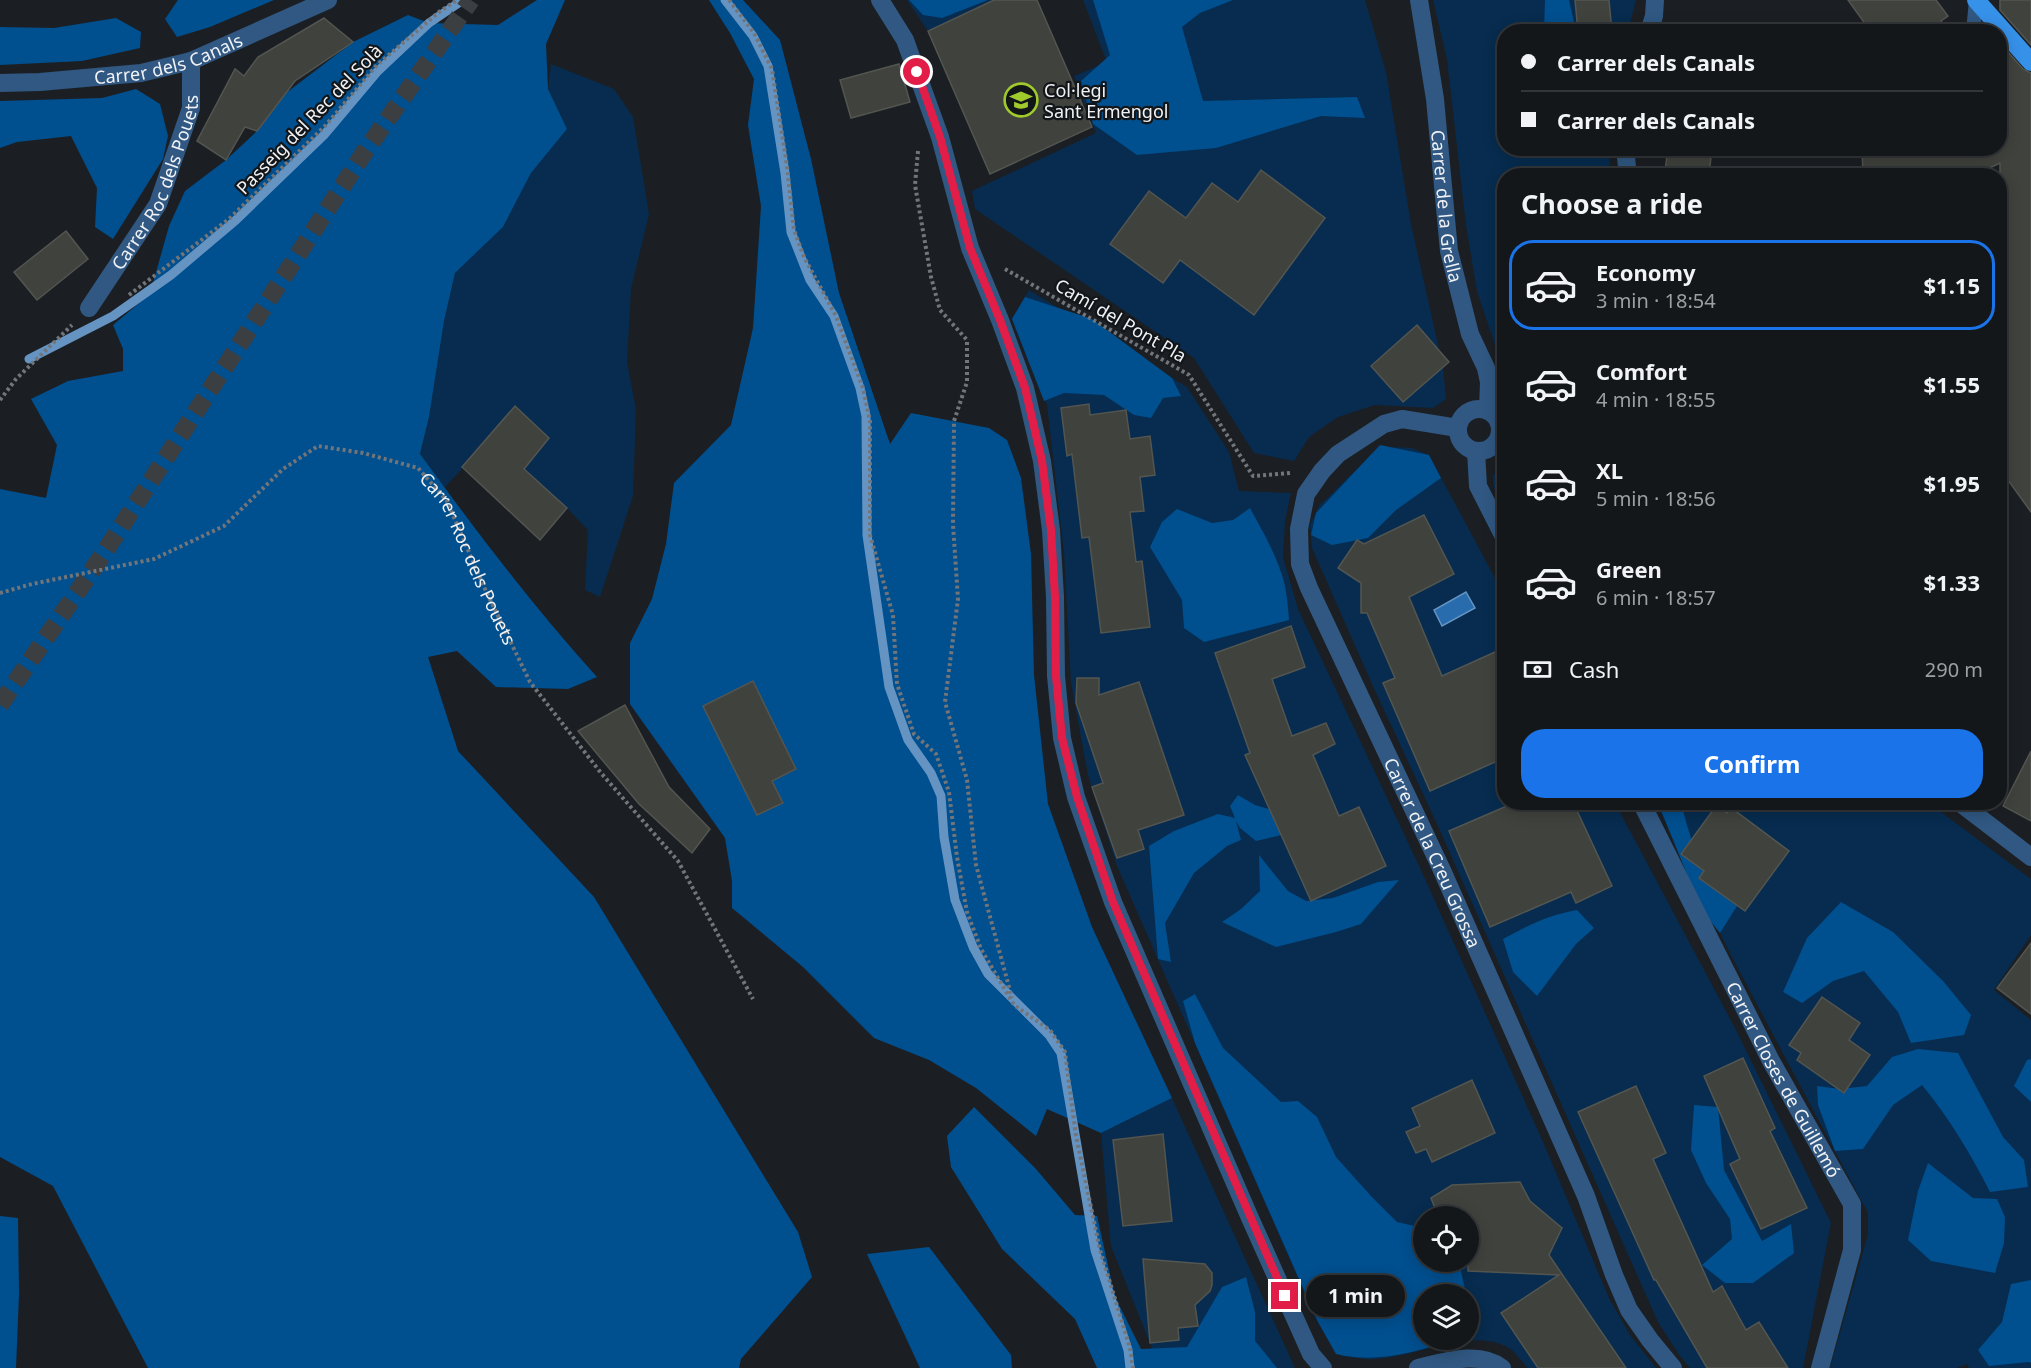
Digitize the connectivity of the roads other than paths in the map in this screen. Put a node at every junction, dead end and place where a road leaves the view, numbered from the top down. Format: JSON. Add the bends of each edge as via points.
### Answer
{"nodes":[{"id":1,"x":328,"y":0,"type":"edge"},
{"id":2,"x":880,"y":0,"type":"edge"},
{"id":3,"x":1419,"y":0,"type":"edge"},
{"id":4,"x":1655,"y":0,"type":"edge"},
{"id":5,"x":1976,"y":0,"type":"edge"},
{"id":6,"x":1651,"y":24,"type":"edge"},
{"id":7,"x":1974,"y":24,"type":"edge"},
{"id":8,"x":1997,"y":24,"type":"edge"},
{"id":9,"x":2007,"y":35,"type":"edge"},
{"id":10,"x":190,"y":61,"type":"junction"},
{"id":11,"x":2031,"y":62,"type":"edge"},
{"id":12,"x":0,"y":83,"type":"edge"},
{"id":13,"x":89,"y":308,"type":"road end"},
{"id":14,"x":1488,"y":410,"type":"junction"},
{"id":15,"x":1497,"y":418,"type":"edge"},
{"id":16,"x":1458,"y":428,"type":"junction"},
{"id":17,"x":1497,"y":442,"type":"edge"},
{"id":18,"x":1476,"y":451,"type":"junction"},
{"id":19,"x":1497,"y":523,"type":"edge"},
{"id":20,"x":1645,"y":810,"type":"edge"},
{"id":21,"x":1969,"y":810,"type":"edge"},
{"id":22,"x":2031,"y":857,"type":"edge"},
{"id":23,"x":1318,"y":1364,"type":"edge"},
{"id":24,"x":1418,"y":1368,"type":"edge"},
{"id":25,"x":1502,"y":1368,"type":"edge"},
{"id":26,"x":1673,"y":1368,"type":"edge"},
{"id":27,"x":1820,"y":1368,"type":"edge"}],
"edges":[{"from":1,"to":10,"type":"street","name":"Carrer dels Canals"},
{"from":2,"to":23,"type":"street","via":[[905,40],[940,137],[970,248],[1025,388],[1042,461],[1051,530],[1062,738],[1077,797],[1113,902]]},
{"from":3,"to":14,"type":"street","name":"Carrer de la Grella","via":[[1435,99],[1449,251],[1470,334],[1486,368]]},
{"from":4,"to":6,"type":"street"},
{"from":5,"to":7,"type":"lane"},
{"from":5,"to":8,"type":"main road"},
{"from":9,"to":11,"type":"main road"},
{"from":10,"to":12,"type":"street","name":"Carrer dels Canals","via":[[141,73]]},
{"from":10,"to":13,"type":"street","name":"Carrer Roc dels Pouets","via":[[190,108],[158,204]]},
{"from":14,"to":15,"type":"street"},
{"from":14,"to":16,"type":"street","via":[[1468,412]]},
{"from":16,"to":18,"type":"street","via":[[1465,446]]},
{"from":16,"to":26,"type":"street","name":"Carrer de la Creu Grossa","via":[[1402,419],[1384,424],[1338,454],[1306,494],[1299,529],[1299,564],[1441,868],[1576,1174],[1629,1310]]},
{"from":17,"to":18,"type":"street"},
{"from":18,"to":19,"type":"street","via":[[1478,486]]},
{"from":20,"to":27,"type":"street","name":"Carrer Closes de Guillemó","via":[[1771,1061],[1852,1204],[1852,1250]]},
{"from":21,"to":22,"type":"street"},
{"from":24,"to":25,"type":"street","via":[[1467,1359]]}]}
